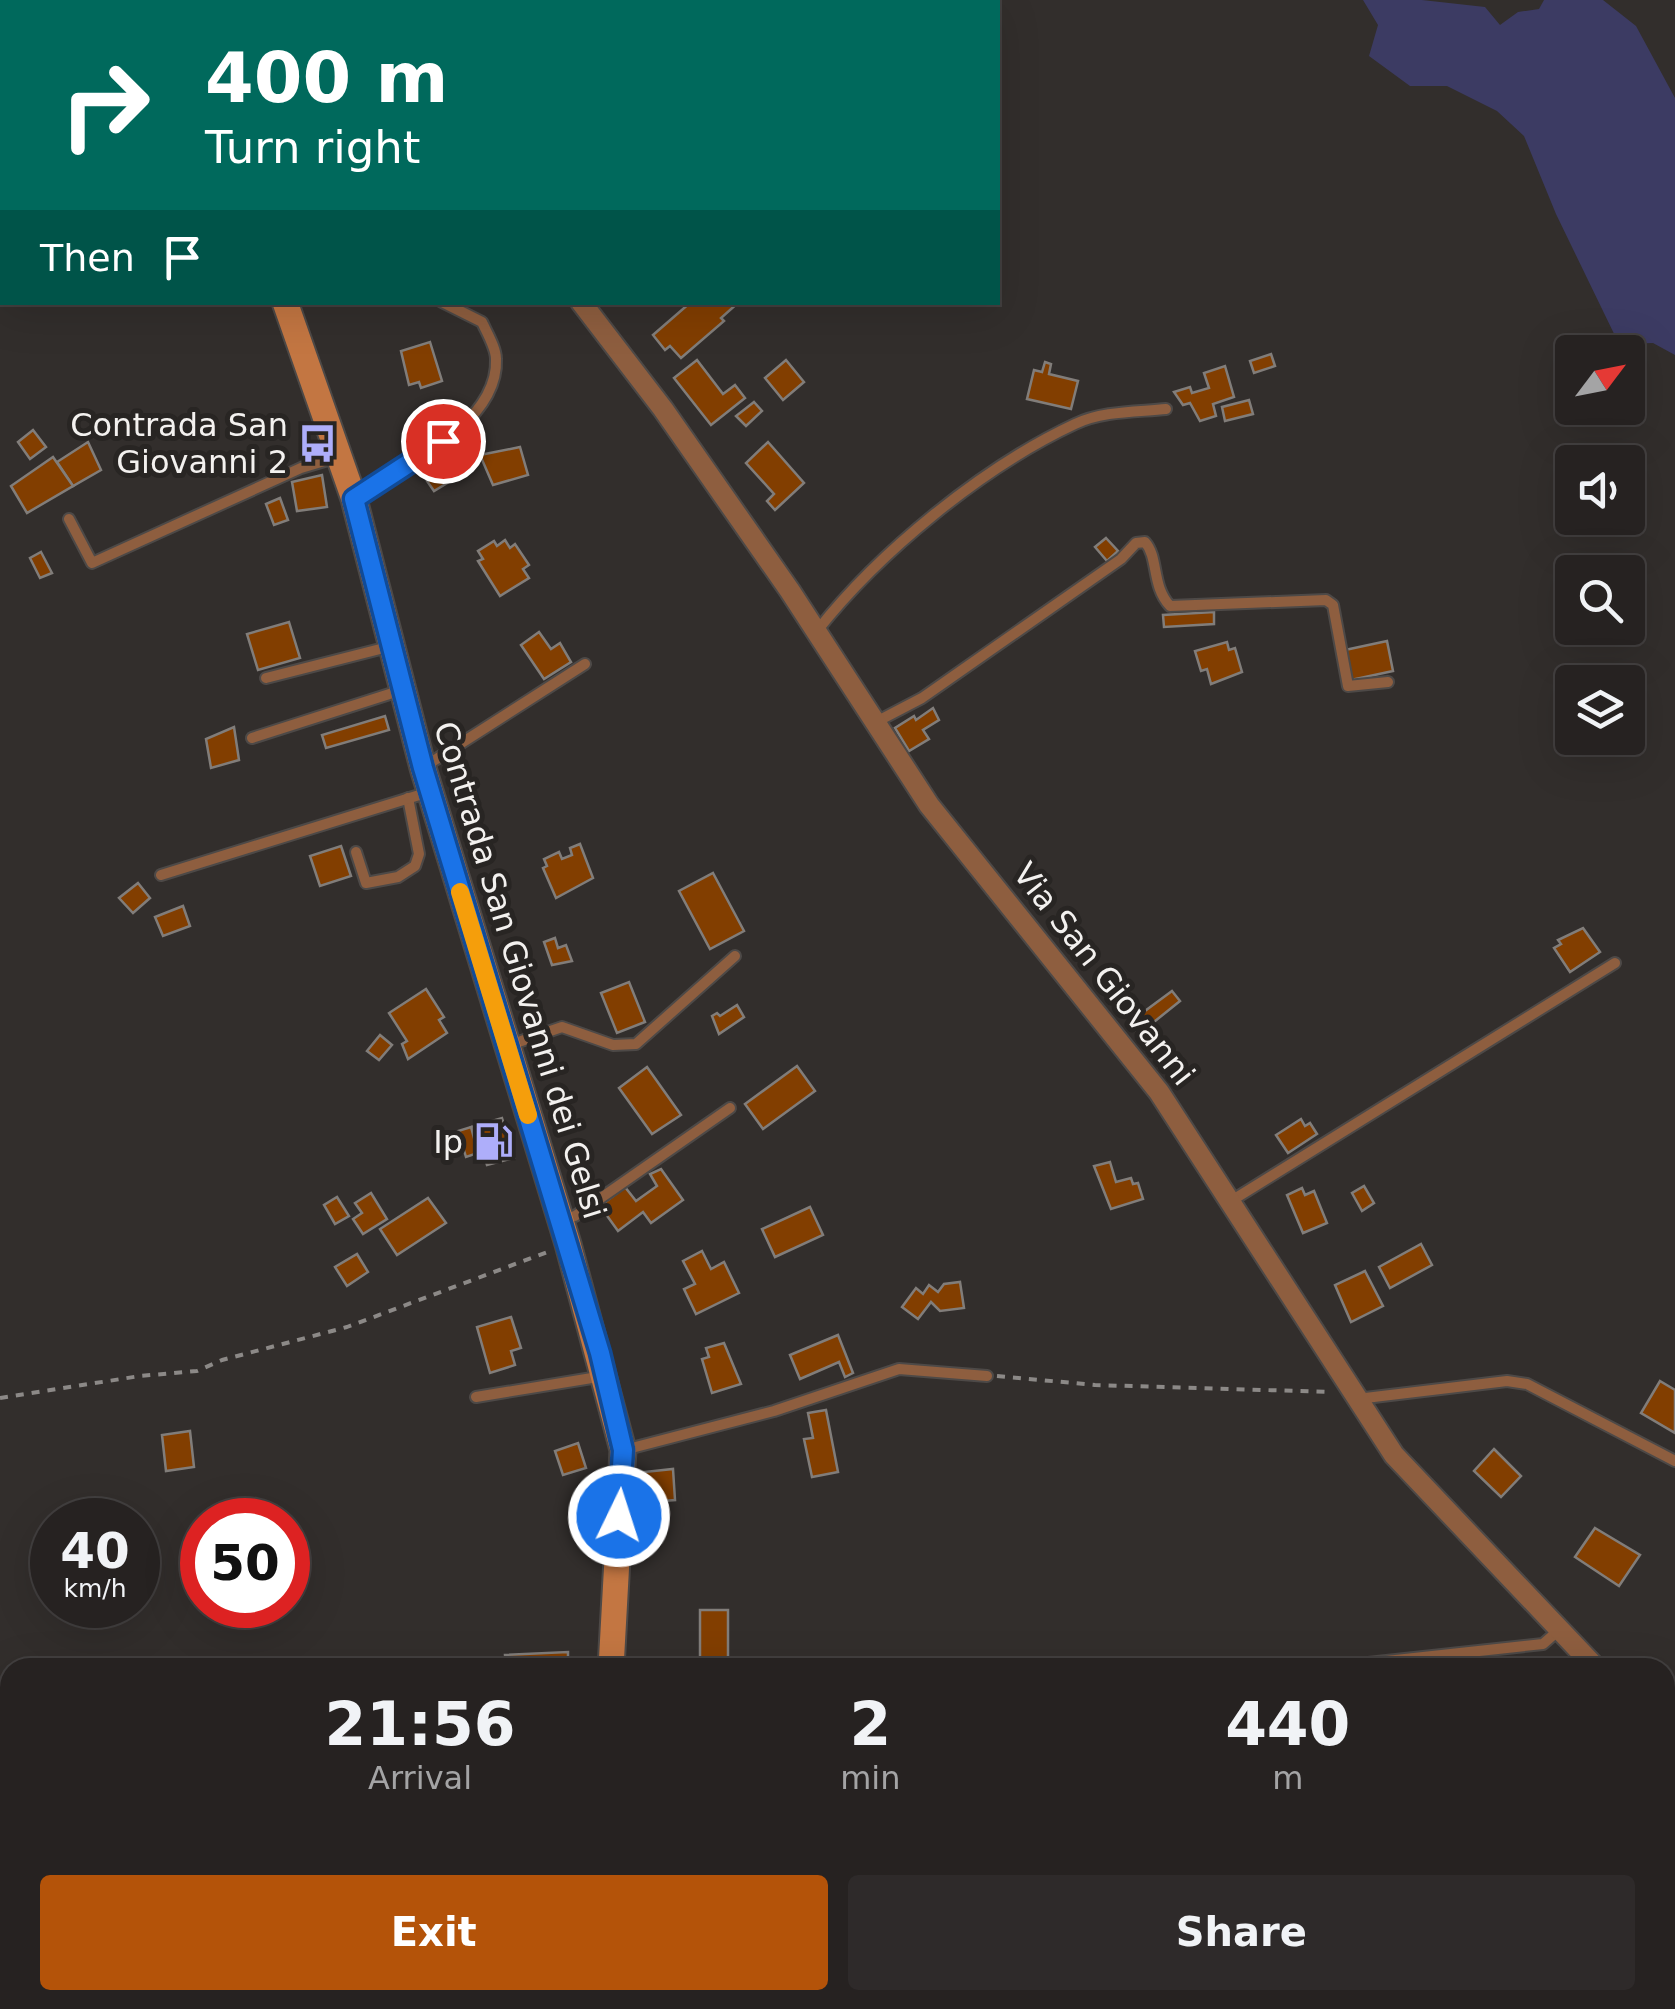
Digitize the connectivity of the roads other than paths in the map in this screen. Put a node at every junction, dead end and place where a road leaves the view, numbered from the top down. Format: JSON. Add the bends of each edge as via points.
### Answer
{"nodes":[{"id":1,"x":286,"y":305,"type":"edge"},
{"id":2,"x":448,"y":305,"type":"edge"},
{"id":3,"x":583,"y":305,"type":"edge"},
{"id":4,"x":1166,"y":409,"type":"dead end"},
{"id":5,"x":340,"y":456,"type":"junction"},
{"id":6,"x":354,"y":499,"type":"junction"},
{"id":7,"x":69,"y":520,"type":"dead end"},
{"id":8,"x":816,"y":632,"type":"junction"},
{"id":9,"x":393,"y":646,"type":"junction"},
{"id":10,"x":584,"y":664,"type":"dead end"},
{"id":11,"x":266,"y":678,"type":"dead end"},
{"id":12,"x":1388,"y":682,"type":"dead end"},
{"id":13,"x":403,"y":690,"type":"junction"},
{"id":14,"x":875,"y":722,"type":"junction"},
{"id":15,"x":252,"y":738,"type":"dead end"},
{"id":16,"x":421,"y":786,"type":"junction"},
{"id":17,"x":356,"y":852,"type":"dead end"},
{"id":18,"x":161,"y":875,"type":"dead end"},
{"id":19,"x":735,"y":956,"type":"dead end"},
{"id":20,"x":1615,"y":964,"type":"dead end"},
{"id":21,"x":506,"y":1046,"type":"junction"},
{"id":22,"x":730,"y":1108,"type":"dead end"},
{"id":23,"x":1231,"y":1201,"type":"junction"},
{"id":24,"x":564,"y":1231,"type":"junction"},
{"id":25,"x":606,"y":1376,"type":"junction"},
{"id":26,"x":988,"y":1376,"type":"road end"},
{"id":27,"x":1354,"y":1396,"type":"junction"},
{"id":28,"x":476,"y":1397,"type":"dead end"},
{"id":29,"x":623,"y":1450,"type":"junction"},
{"id":30,"x":1675,"y":1461,"type":"edge"},
{"id":31,"x":1559,"y":1630,"type":"junction"},
{"id":32,"x":612,"y":1658,"type":"edge"},
{"id":33,"x":1414,"y":1658,"type":"edge"},
{"id":34,"x":1586,"y":1658,"type":"edge"}],
"edges":[{"from":1,"to":5,"type":"main road","name":"Contrada San Giovanni dei Gelsi"},
{"from":2,"to":6,"type":"lane","via":[[482,322],[497,358],[489,390],[472,422]]},
{"from":3,"to":8,"type":"street","name":"Via San Giovanni"},
{"from":4,"to":8,"type":"lane","via":[[1076,423],[959,494],[852,587]]},
{"from":5,"to":6,"type":"main road","name":"Contrada San Giovanni dei Gelsi"},
{"from":5,"to":7,"type":"lane","via":[[92,563]]},
{"from":6,"to":9,"type":"main road","name":"Contrada San Giovanni dei Gelsi"},
{"from":8,"to":14,"type":"street","name":"Via San Giovanni"},
{"from":9,"to":11,"type":"lane"},
{"from":9,"to":13,"type":"main road","name":"Contrada San Giovanni dei Gelsi"},
{"from":10,"to":16,"type":"lane"},
{"from":12,"to":14,"type":"lane","via":[[1348,686],[1334,605],[1326,600],[1170,606],[1159,594],[1152,550],[1144,542],[922,698]]},
{"from":13,"to":15,"type":"lane"},
{"from":13,"to":16,"type":"main road","name":"Contrada San Giovanni dei Gelsi"},
{"from":14,"to":23,"type":"street","name":"Via San Giovanni","via":[[929,804],[1159,1092]]},
{"from":16,"to":17,"type":"lane","via":[[415,866],[366,884]]},
{"from":16,"to":18,"type":"lane"},
{"from":16,"to":21,"type":"main road","name":"Contrada San Giovanni dei Gelsi"},
{"from":19,"to":21,"type":"lane","via":[[636,1044],[613,1045],[562,1028]]},
{"from":20,"to":23,"type":"lane"},
{"from":21,"to":24,"type":"main road","name":"Contrada San Giovanni dei Gelsi"},
{"from":22,"to":24,"type":"lane","via":[[575,1216]]},
{"from":23,"to":27,"type":"street","name":"Via San Giovanni"},
{"from":24,"to":25,"type":"main road","name":"Contrada San Giovanni dei Gelsi"},
{"from":25,"to":28,"type":"lane"},
{"from":25,"to":29,"type":"main road","name":"Contrada San Giovanni dei Gelsi"},
{"from":26,"to":29,"type":"lane","via":[[899,1369],[774,1411]]},
{"from":27,"to":30,"type":"lane","via":[[1527,1384]]},
{"from":27,"to":31,"type":"street","name":"Via San Giovanni","via":[[1394,1455]]},
{"from":29,"to":32,"type":"main road","name":"Contrada San Giovanni dei Gelsi"},
{"from":31,"to":33,"type":"lane","via":[[1544,1644]]},
{"from":31,"to":34,"type":"street","name":"Via San Giovanni"}]}
